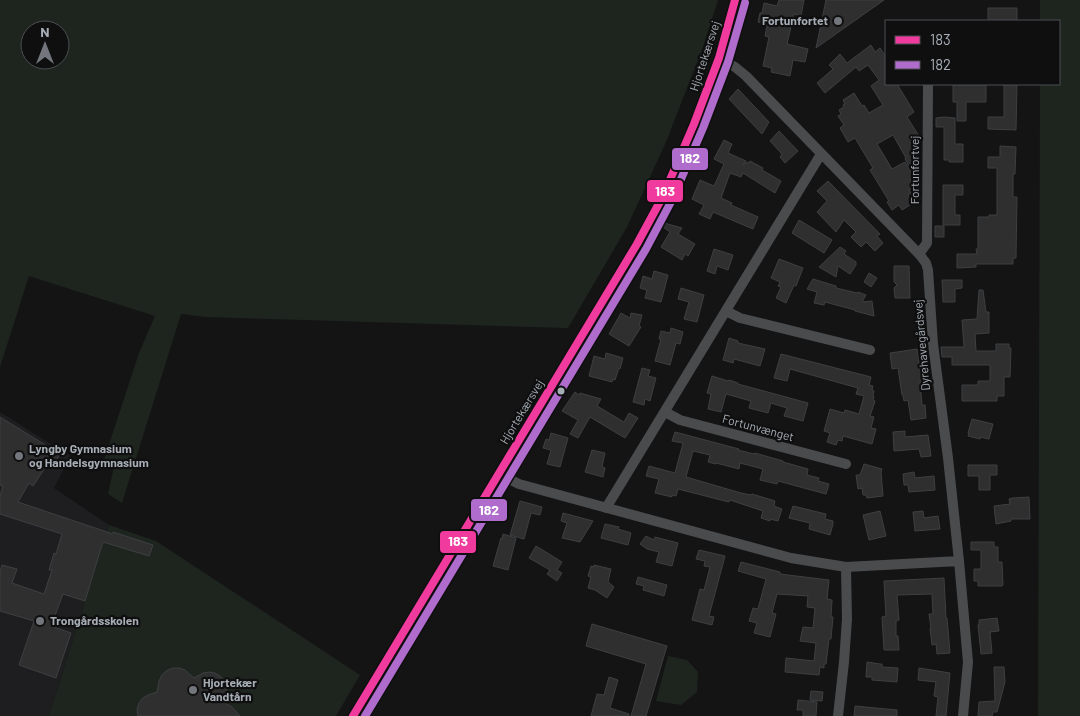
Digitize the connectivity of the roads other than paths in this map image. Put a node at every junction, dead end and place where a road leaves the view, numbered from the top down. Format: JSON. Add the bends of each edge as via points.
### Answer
{"nodes":[{"id":1,"x":735,"y":0,"type":"edge"},
{"id":2,"x":719,"y":58,"type":"junction"},
{"id":3,"x":928,"y":85,"type":"edge"},
{"id":4,"x":821,"y":154,"type":"junction"},
{"id":5,"x":919,"y":254,"type":"junction"},
{"id":6,"x":726,"y":311,"type":"junction"},
{"id":7,"x":870,"y":350,"type":"dead end"},
{"id":8,"x":665,"y":412,"type":"junction"},
{"id":9,"x":846,"y":464,"type":"dead end"},
{"id":10,"x":499,"y":474,"type":"junction"},
{"id":11,"x":606,"y":508,"type":"junction"},
{"id":12,"x":959,"y":561,"type":"junction"},
{"id":13,"x":846,"y":567,"type":"junction"},
{"id":14,"x":353,"y":716,"type":"edge"},
{"id":15,"x":838,"y":716,"type":"edge"},
{"id":16,"x":963,"y":716,"type":"edge"}],
"edges":[{"from":1,"to":2,"type":"street","name":"Hjortekærsvej"},
{"from":2,"to":4,"type":"street","name":"Dyrehavegårdsvej","via":[[746,76]]},
{"from":2,"to":10,"type":"street","name":"Hjortekærsvej","via":[[694,124],[638,244]]},
{"from":3,"to":5,"type":"street","name":"Fortunfortvej","via":[[928,243]]},
{"from":4,"to":5,"type":"street","name":"Dyrehavegårdsvej"},
{"from":4,"to":6,"type":"street"},
{"from":5,"to":12,"type":"street","name":"Dyrehavegårdsvej","via":[[928,270],[933,344]]},
{"from":6,"to":7,"type":"street","via":[[740,318]]},
{"from":6,"to":8,"type":"street"},
{"from":8,"to":9,"type":"street","name":"Fortunvænget","via":[[680,420]]},
{"from":8,"to":11,"type":"street"},
{"from":10,"to":11,"type":"street","via":[[519,484]]},
{"from":10,"to":14,"type":"street","name":"Hjortekærsvej"},
{"from":11,"to":13,"type":"street","via":[[791,558]]},
{"from":12,"to":13,"type":"street"},
{"from":12,"to":16,"type":"street","name":"Dyrehavegårdsvej","via":[[968,662]]},
{"from":13,"to":15,"type":"street","via":[[847,619]]}]}
